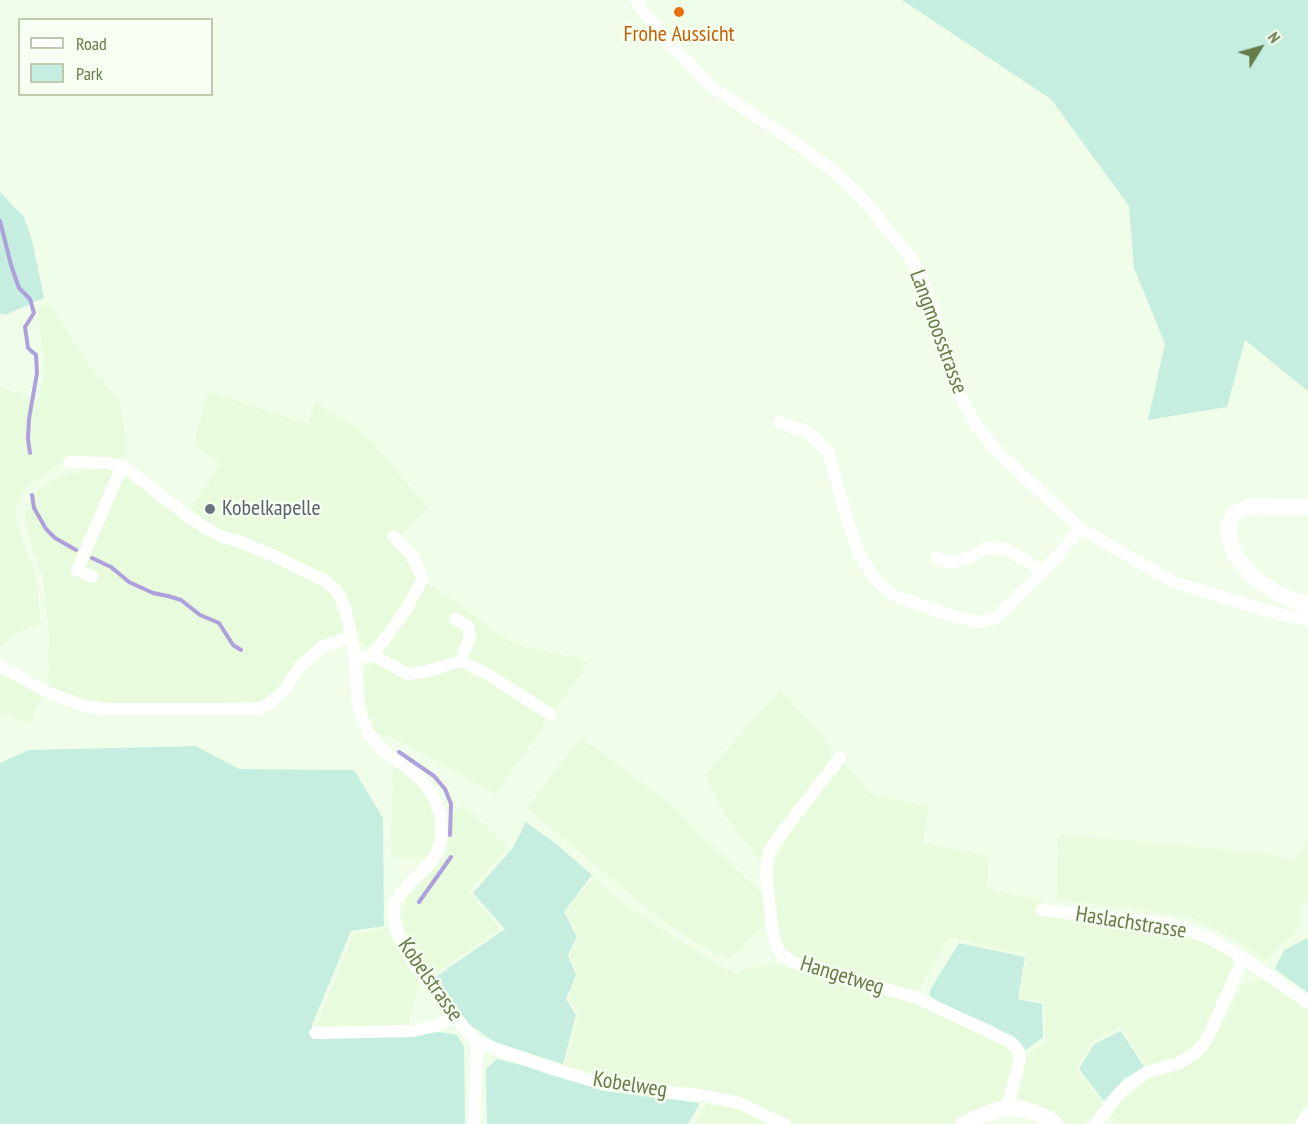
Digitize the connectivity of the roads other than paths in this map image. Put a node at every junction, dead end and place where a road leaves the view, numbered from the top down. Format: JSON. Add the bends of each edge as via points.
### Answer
{"nodes":[{"id":1,"x":636,"y":0,"type":"edge"},
{"id":2,"x":779,"y":422,"type":"dead end"},
{"id":3,"x":69,"y":462,"type":"dead end"},
{"id":4,"x":122,"y":466,"type":"junction"},
{"id":5,"x":1308,"y":507,"type":"edge"},
{"id":6,"x":1080,"y":528,"type":"junction"},
{"id":7,"x":393,"y":536,"type":"dead end"},
{"id":8,"x":937,"y":558,"type":"dead end"},
{"id":9,"x":1043,"y":572,"type":"junction"},
{"id":10,"x":92,"y":577,"type":"dead end"},
{"id":11,"x":1308,"y":606,"type":"edge"},
{"id":12,"x":455,"y":619,"type":"dead end"},
{"id":13,"x":1308,"y":620,"type":"edge"},
{"id":14,"x":351,"y":637,"type":"junction"},
{"id":15,"x":373,"y":656,"type":"junction"},
{"id":16,"x":355,"y":659,"type":"junction"},
{"id":17,"x":461,"y":661,"type":"junction"},
{"id":18,"x":0,"y":666,"type":"edge"},
{"id":19,"x":550,"y":714,"type":"dead end"},
{"id":20,"x":840,"y":758,"type":"dead end"},
{"id":21,"x":1042,"y":910,"type":"dead end"},
{"id":22,"x":1244,"y":958,"type":"junction"},
{"id":23,"x":1308,"y":1004,"type":"edge"},
{"id":24,"x":454,"y":1017,"type":"junction"},
{"id":25,"x":315,"y":1033,"type":"dead end"},
{"id":26,"x":477,"y":1042,"type":"junction"},
{"id":27,"x":1007,"y":1107,"type":"junction"},
{"id":28,"x":1308,"y":1114,"type":"edge"},
{"id":29,"x":474,"y":1124,"type":"edge"},
{"id":30,"x":784,"y":1124,"type":"edge"},
{"id":31,"x":963,"y":1124,"type":"edge"},
{"id":32,"x":1055,"y":1124,"type":"edge"},
{"id":33,"x":1095,"y":1124,"type":"edge"},
{"id":34,"x":1301,"y":1124,"type":"edge"}],
"edges":[{"from":1,"to":6,"type":"street","name":"Langmoosstrasse","via":[[663,36],[712,87],[793,141],[860,196],[920,271],[952,380],[976,425],[999,453]]},
{"from":2,"to":9,"type":"street","via":[[807,432],[828,451],[860,554],[874,578],[893,595],[980,622],[996,618]]},
{"from":3,"to":4,"type":"street"},
{"from":4,"to":10,"type":"street","via":[[77,570]]},
{"from":4,"to":14,"type":"street","name":"Kobelstrasse","via":[[204,527],[325,581],[336,590],[346,609]]},
{"from":5,"to":11,"type":"street","via":[[1251,506],[1235,513],[1228,526],[1237,558],[1255,578],[1276,593]]},
{"from":6,"to":9,"type":"street"},
{"from":6,"to":13,"type":"street","name":"Langmoosstrasse","via":[[1173,582]]},
{"from":7,"to":15,"type":"street","via":[[410,553],[423,578]]},
{"from":8,"to":9,"type":"street","via":[[955,562],[984,549],[1005,549]]},
{"from":12,"to":17,"type":"street","via":[[468,626],[470,636]]},
{"from":14,"to":16,"type":"street","name":"Kobelstrasse"},
{"from":14,"to":18,"type":"street","via":[[323,646],[301,665],[283,692],[261,709],[84,706],[45,691]]},
{"from":15,"to":16,"type":"street"},
{"from":15,"to":17,"type":"street","via":[[407,674]]},
{"from":16,"to":24,"type":"street","name":"Kobelstrasse","via":[[358,705],[368,732],[383,751],[418,776],[432,794],[440,814],[442,834],[437,853],[404,889],[394,905],[394,919],[412,961]]},
{"from":17,"to":19,"type":"street"},
{"from":20,"to":27,"type":"street","name":"Hangetweg","via":[[770,850],[766,875],[779,951],[793,962],[917,998],[1011,1042],[1020,1059]]},
{"from":21,"to":22,"type":"street","name":"Haslachstrasse","via":[[1174,925],[1212,939]]},
{"from":22,"to":23,"type":"street","name":"Haslachstrasse"},
{"from":22,"to":33,"type":"street","via":[[1207,1039],[1196,1053],[1178,1064],[1145,1073],[1121,1090]]},
{"from":24,"to":25,"type":"street","via":[[413,1031]]},
{"from":24,"to":26,"type":"street","name":"Kobelstrasse"},
{"from":26,"to":29,"type":"street"},
{"from":26,"to":30,"type":"street","name":"Kobelweg","via":[[600,1083],[739,1102]]},
{"from":27,"to":31,"type":"street"},
{"from":27,"to":32,"type":"street","via":[[1031,1111]]},
{"from":28,"to":34,"type":"street"}]}
